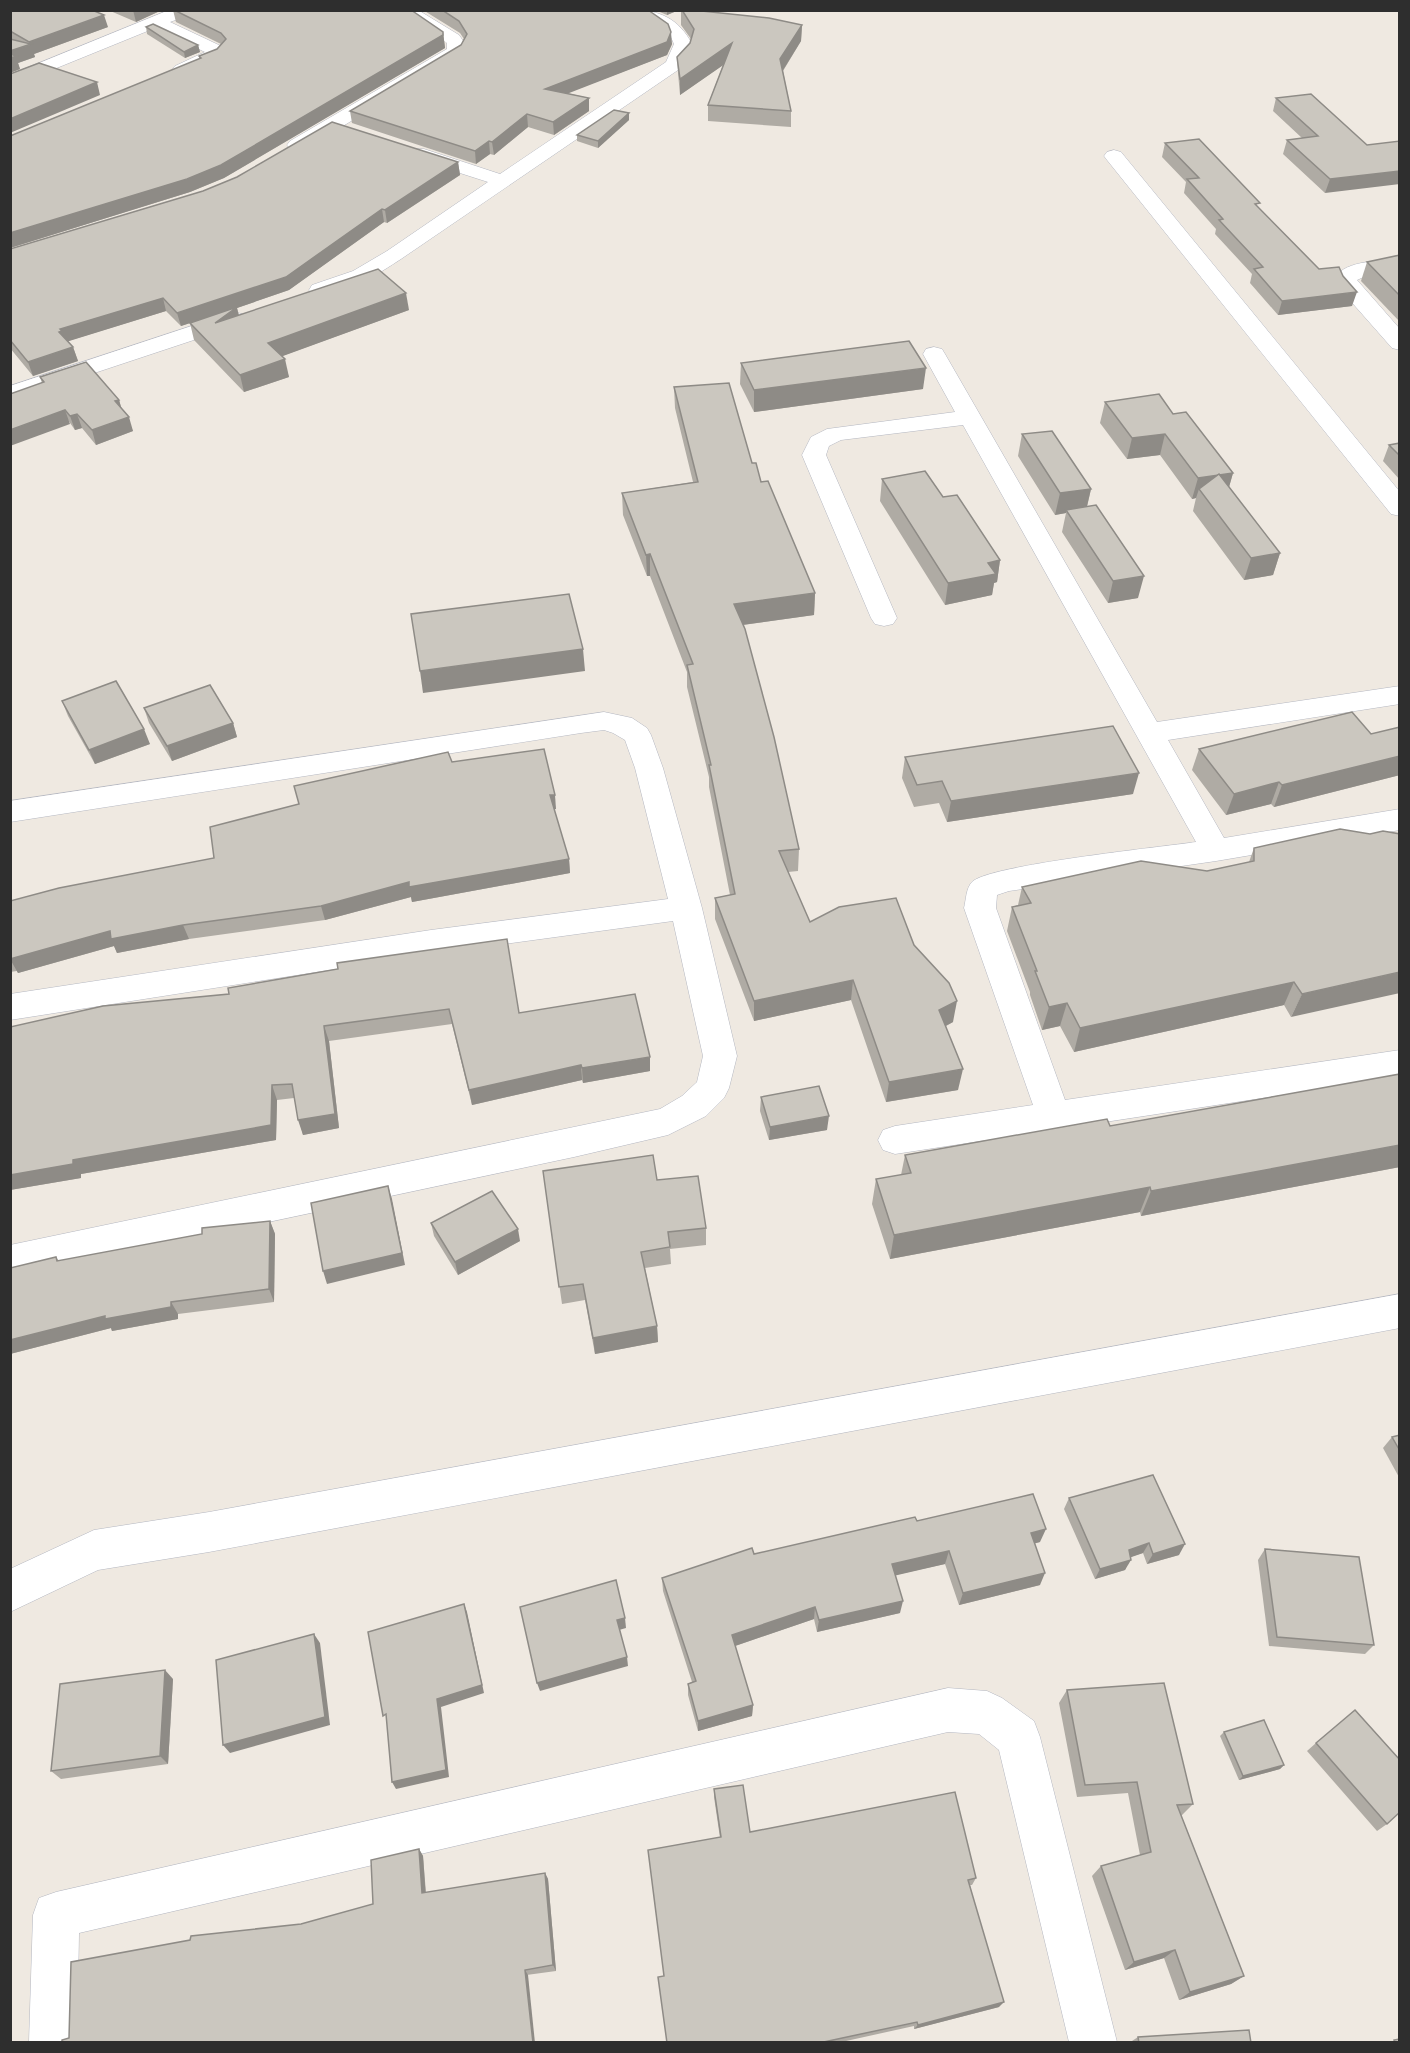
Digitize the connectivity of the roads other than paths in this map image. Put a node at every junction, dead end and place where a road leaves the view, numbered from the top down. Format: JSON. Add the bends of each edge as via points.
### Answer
{"nodes":[{"id":1,"x":184,"y":10,"type":"edge"},
{"id":2,"x":405,"y":10,"type":"edge"},
{"id":3,"x":641,"y":10,"type":"edge"},
{"id":4,"x":115,"y":22,"type":"dead end"},
{"id":5,"x":156,"y":22,"type":"junction"},
{"id":6,"x":136,"y":30,"type":"junction"},
{"id":7,"x":160,"y":78,"type":"edge"},
{"id":8,"x":10,"y":82,"type":"edge"},
{"id":9,"x":332,"y":124,"type":"junction"},
{"id":10,"x":353,"y":132,"type":"edge"},
{"id":11,"x":396,"y":146,"type":"edge"},
{"id":12,"x":284,"y":153,"type":"edge"},
{"id":13,"x":1114,"y":156,"type":"dead end"},
{"id":14,"x":503,"y":181,"type":"junction"},
{"id":15,"x":1400,"y":265,"type":"edge"},
{"id":16,"x":300,"y":297,"type":"edge"},
{"id":17,"x":256,"y":312,"type":"edge"},
{"id":18,"x":1400,"y":343,"type":"edge"},
{"id":19,"x":934,"y":354,"type":"dead end"},
{"id":20,"x":10,"y":394,"type":"edge"},
{"id":21,"x":971,"y":417,"type":"junction"},
{"id":22,"x":1400,"y":509,"type":"edge"},
{"id":23,"x":884,"y":618,"type":"dead end"},
{"id":24,"x":1400,"y":695,"type":"edge"},
{"id":25,"x":1150,"y":732,"type":"junction"},
{"id":26,"x":10,"y":812,"type":"edge"},
{"id":27,"x":1400,"y":819,"type":"edge"},
{"id":28,"x":1216,"y":850,"type":"junction"},
{"id":29,"x":686,"y":908,"type":"junction"},
{"id":30,"x":10,"y":1007,"type":"edge"},
{"id":31,"x":1400,"y":1063,"type":"edge"},
{"id":32,"x":1054,"y":1116,"type":"junction"},
{"id":33,"x":895,"y":1140,"type":"dead end"},
{"id":34,"x":10,"y":1261,"type":"edge"},
{"id":35,"x":1400,"y":1311,"type":"edge"},
{"id":36,"x":10,"y":1590,"type":"edge"},
{"id":37,"x":54,"y":2043,"type":"edge"},
{"id":38,"x":1093,"y":2043,"type":"edge"}],
"edges":[{"from":1,"to":5,"type":"street"},
{"from":2,"to":9,"type":"street","via":[[453,39],[457,45],[455,52]]},
{"from":3,"to":14,"type":"street","via":[[677,32],[683,44],[672,66]]},
{"from":4,"to":6,"type":"street"},
{"from":5,"to":6,"type":"street"},
{"from":5,"to":7,"type":"street","via":[[217,51]]},
{"from":6,"to":8,"type":"street"},
{"from":9,"to":10,"type":"street"},
{"from":9,"to":12,"type":"street"},
{"from":11,"to":14,"type":"street"},
{"from":13,"to":22,"type":"street"},
{"from":14,"to":16,"type":"street","via":[[360,275]]},
{"from":15,"to":18,"type":"street","via":[[1364,269],[1346,277]]},
{"from":17,"to":20,"type":"street"},
{"from":19,"to":21,"type":"street"},
{"from":21,"to":23,"type":"street","via":[[834,434],[819,442],[814,455]]},
{"from":21,"to":25,"type":"street"},
{"from":24,"to":25,"type":"street"},
{"from":25,"to":28,"type":"street"},
{"from":26,"to":29,"type":"street","via":[[604,721],[622,725],[638,735]]},
{"from":27,"to":28,"type":"street"},
{"from":28,"to":32,"type":"street","via":[[1004,880],[983,889],[980,908]]},
{"from":29,"to":30,"type":"street","via":[[431,942]]},
{"from":29,"to":34,"type":"street","via":[[720,1056],[712,1088],[694,1106],[668,1121]]},
{"from":31,"to":32,"type":"street"},
{"from":32,"to":33,"type":"street"},
{"from":35,"to":36,"type":"street","via":[[94,1550]]},
{"from":37,"to":38,"type":"street","via":[[56,1914],[948,1710],[987,1713],[1018,1737]]}]}
